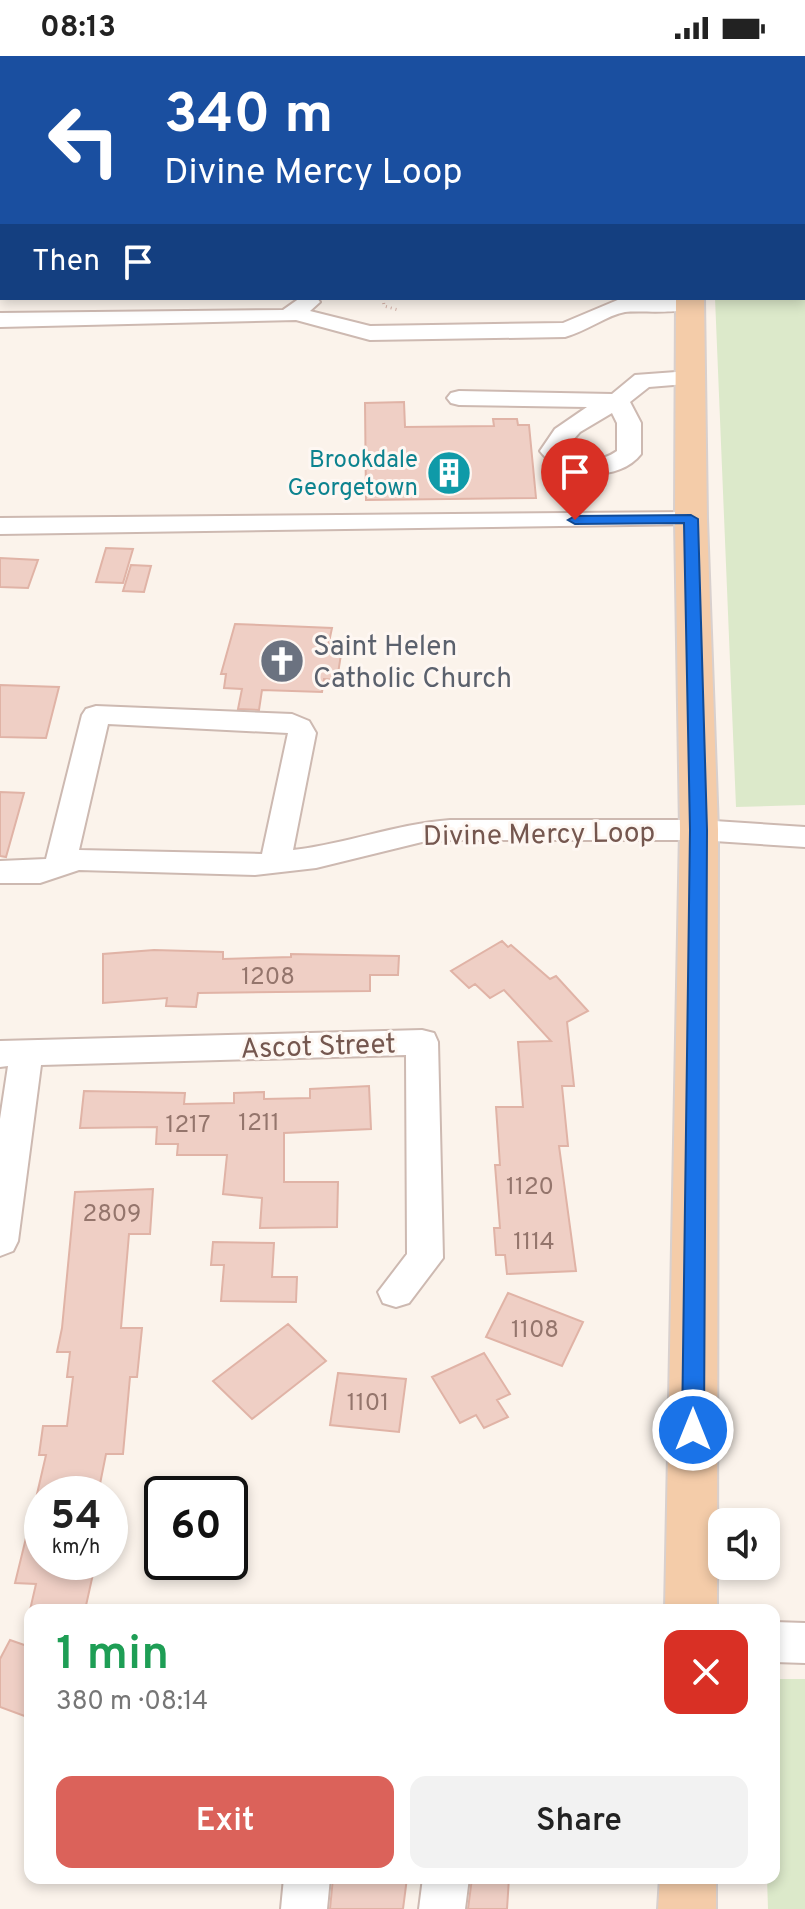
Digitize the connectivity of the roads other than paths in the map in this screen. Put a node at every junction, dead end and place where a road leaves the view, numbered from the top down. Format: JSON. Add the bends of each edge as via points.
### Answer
{"nodes":[{"id":1,"x":311,"y":300,"type":"edge"},
{"id":2,"x":690,"y":301,"type":"edge"},
{"id":3,"x":293,"y":313,"type":"junction"},
{"id":4,"x":0,"y":320,"type":"edge"},
{"id":5,"x":690,"y":378,"type":"junction"},
{"id":6,"x":459,"y":398,"type":"dead end"},
{"id":7,"x":691,"y":519,"type":"junction"},
{"id":8,"x":0,"y":526,"type":"edge"},
{"id":9,"x":699,"y":830,"type":"junction"},
{"id":10,"x":805,"y":837,"type":"edge"},
{"id":11,"x":275,"y":863,"type":"junction"},
{"id":12,"x":60,"y":865,"type":"junction"},
{"id":13,"x":0,"y":872,"type":"edge"},
{"id":14,"x":13,"y":1054,"type":"edge"},
{"id":15,"x":0,"y":1241,"type":"edge"},
{"id":16,"x":396,"y":1292,"type":"dead end"},
{"id":17,"x":691,"y":1604,"type":"edge"},
{"id":18,"x":780,"y":1642,"type":"edge"},
{"id":19,"x":805,"y":1643,"type":"edge"},
{"id":20,"x":306,"y":1884,"type":"edge"},
{"id":21,"x":445,"y":1884,"type":"edge"},
{"id":22,"x":688,"y":1884,"type":"edge"},
{"id":23,"x":304,"y":1909,"type":"edge"},
{"id":24,"x":442,"y":1909,"type":"edge"},
{"id":25,"x":687,"y":1909,"type":"edge"}],
"edges":[{"from":1,"to":3,"type":"street"},
{"from":2,"to":3,"type":"street","via":[[620,306],[565,330],[370,333]]},
{"from":2,"to":5,"type":"main road"},
{"from":3,"to":4,"type":"street"},
{"from":5,"to":6,"type":"street","via":[[643,380],[618,401]]},
{"from":5,"to":7,"type":"main road"},
{"from":7,"to":8,"type":"street"},
{"from":7,"to":9,"type":"main road"},
{"from":9,"to":10,"type":"street","name":"Divine Mercy Loop"},
{"from":9,"to":11,"type":"street","name":"Divine Mercy Loop","via":[[422,832]]},
{"from":9,"to":17,"type":"main road"},
{"from":11,"to":12,"type":"street","name":"Divine Mercy Loop","via":[[78,860]]},
{"from":11,"to":12,"type":"street","via":[[299,727],[96,715]]},
{"from":12,"to":13,"type":"street","name":"Divine Mercy Loop","via":[[40,872]]},
{"from":14,"to":15,"type":"street"},
{"from":14,"to":16,"type":"street","name":"Ascot Street","via":[[422,1042],[425,1258]]},
{"from":18,"to":19,"type":"street"},
{"from":20,"to":23,"type":"street"},
{"from":21,"to":24,"type":"street"},
{"from":22,"to":25,"type":"main road"}]}
